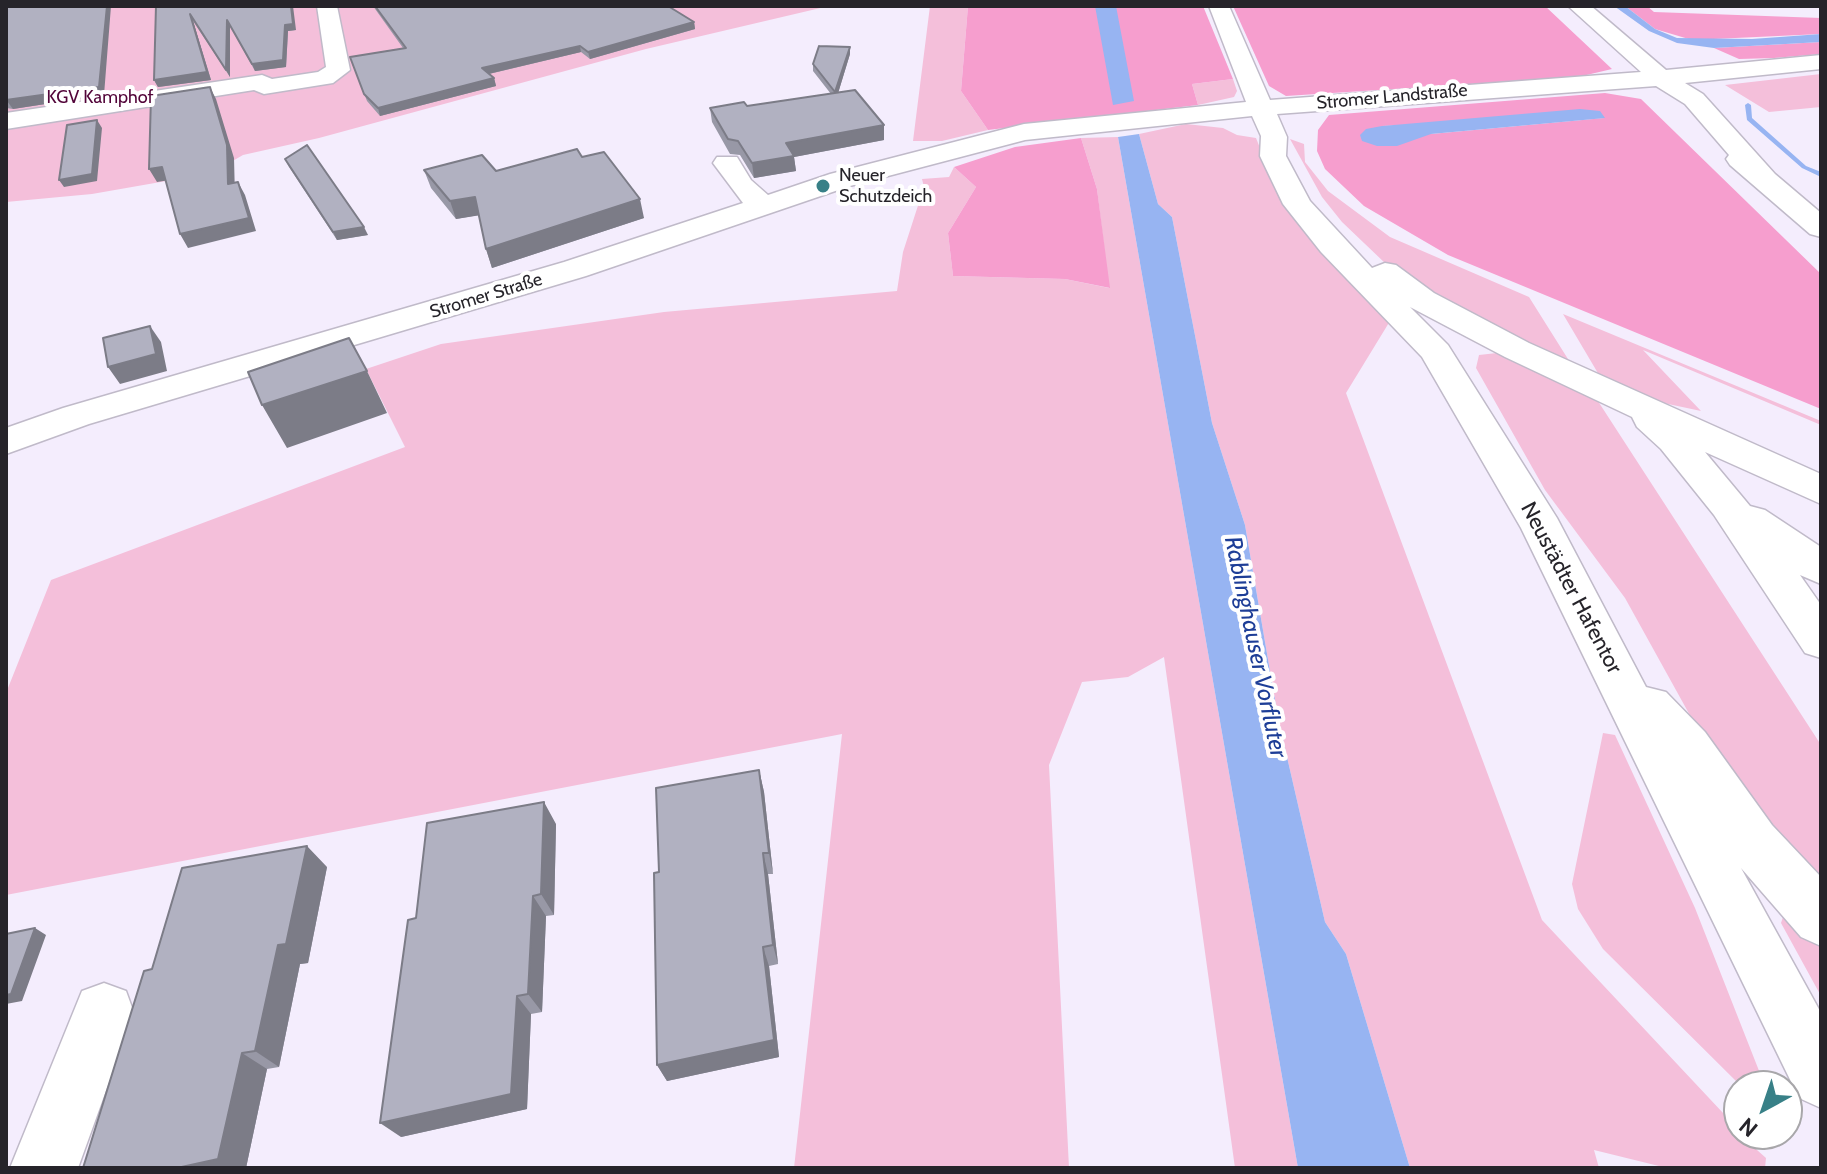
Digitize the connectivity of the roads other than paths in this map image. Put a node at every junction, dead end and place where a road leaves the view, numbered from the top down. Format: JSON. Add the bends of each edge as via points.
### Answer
{"nodes":[{"id":1,"x":327,"y":6,"type":"edge"},
{"id":2,"x":1219,"y":6,"type":"edge"},
{"id":3,"x":1578,"y":6,"type":"edge"},
{"id":4,"x":1620,"y":42,"type":"junction"},
{"id":5,"x":1821,"y":62,"type":"edge"},
{"id":6,"x":1744,"y":70,"type":"junction"},
{"id":7,"x":1661,"y":78,"type":"junction"},
{"id":8,"x":1262,"y":108,"type":"junction"},
{"id":9,"x":6,"y":121,"type":"edge"},
{"id":10,"x":1274,"y":137,"type":"junction"},
{"id":11,"x":965,"y":145,"type":"joint"},
{"id":12,"x":727,"y":163,"type":"dead end"},
{"id":13,"x":763,"y":206,"type":"junction"},
{"id":14,"x":1821,"y":228,"type":"edge"},
{"id":15,"x":1517,"y":350,"type":"junction"},
{"id":16,"x":1436,"y":352,"type":"junction"},
{"id":17,"x":1627,"y":399,"type":"junction"},
{"id":18,"x":6,"y":442,"type":"edge"},
{"id":19,"x":1821,"y":490,"type":"edge"},
{"id":20,"x":1728,"y":505,"type":"junction"},
{"id":21,"x":1821,"y":568,"type":"edge"},
{"id":22,"x":1821,"y":640,"type":"edge"},
{"id":23,"x":1614,"y":669,"type":"junction"},
{"id":24,"x":1821,"y":918,"type":"edge"},
{"id":25,"x":104,"y":1013,"type":"dead end"},
{"id":26,"x":1821,"y":1076,"type":"edge"},
{"id":27,"x":44,"y":1168,"type":"edge"}],
"edges":[{"from":1,"to":9,"type":"street","via":[[338,70],[325,78],[264,87],[262,82]]},
{"from":2,"to":8,"type":"street","name":"Neustädter Hafentor"},
{"from":3,"to":4,"type":"street"},
{"from":4,"to":6,"type":"street"},
{"from":4,"to":7,"type":"street"},
{"from":5,"to":6,"type":"street","name":"Stromer Landstraße"},
{"from":6,"to":7,"type":"street","name":"Stromer Landstraße"},
{"from":7,"to":8,"type":"street","name":"Stromer Landstraße"},
{"from":7,"to":14,"type":"street","via":[[1680,107]]},
{"from":8,"to":10,"type":"street","name":"Neustädter Hafentor"},
{"from":8,"to":11,"type":"street","name":"Stromer Landstraße","via":[[1094,123]]},
{"from":10,"to":15,"type":"street","name":"Neustädter Hafentor","via":[[1295,159],[1339,230],[1361,251],[1422,300]]},
{"from":10,"to":16,"type":"street","name":"Neustädter Hafentor","via":[[1273,156],[1297,204]]},
{"from":11,"to":13,"type":"street","name":"Stromer Straße"},
{"from":12,"to":13,"type":"street"},
{"from":13,"to":18,"type":"street","name":"Stromer Straße","via":[[562,273],[76,416]]},
{"from":15,"to":16,"type":"street","via":[[1468,343]]},
{"from":15,"to":17,"type":"street","name":"Neustädter Hafentor"},
{"from":16,"to":23,"type":"street","name":"Neustädter Hafentor","via":[[1542,528]]},
{"from":17,"to":19,"type":"street","name":"Neustädter Hafentor"},
{"from":17,"to":20,"type":"street","via":[[1674,440]]},
{"from":20,"to":21,"type":"street"},
{"from":20,"to":22,"type":"street"},
{"from":23,"to":24,"type":"street","via":[[1687,747],[1753,842]]},
{"from":23,"to":26,"type":"street","name":"Neustädter Hafentor"},
{"from":25,"to":27,"type":"street"}]}
